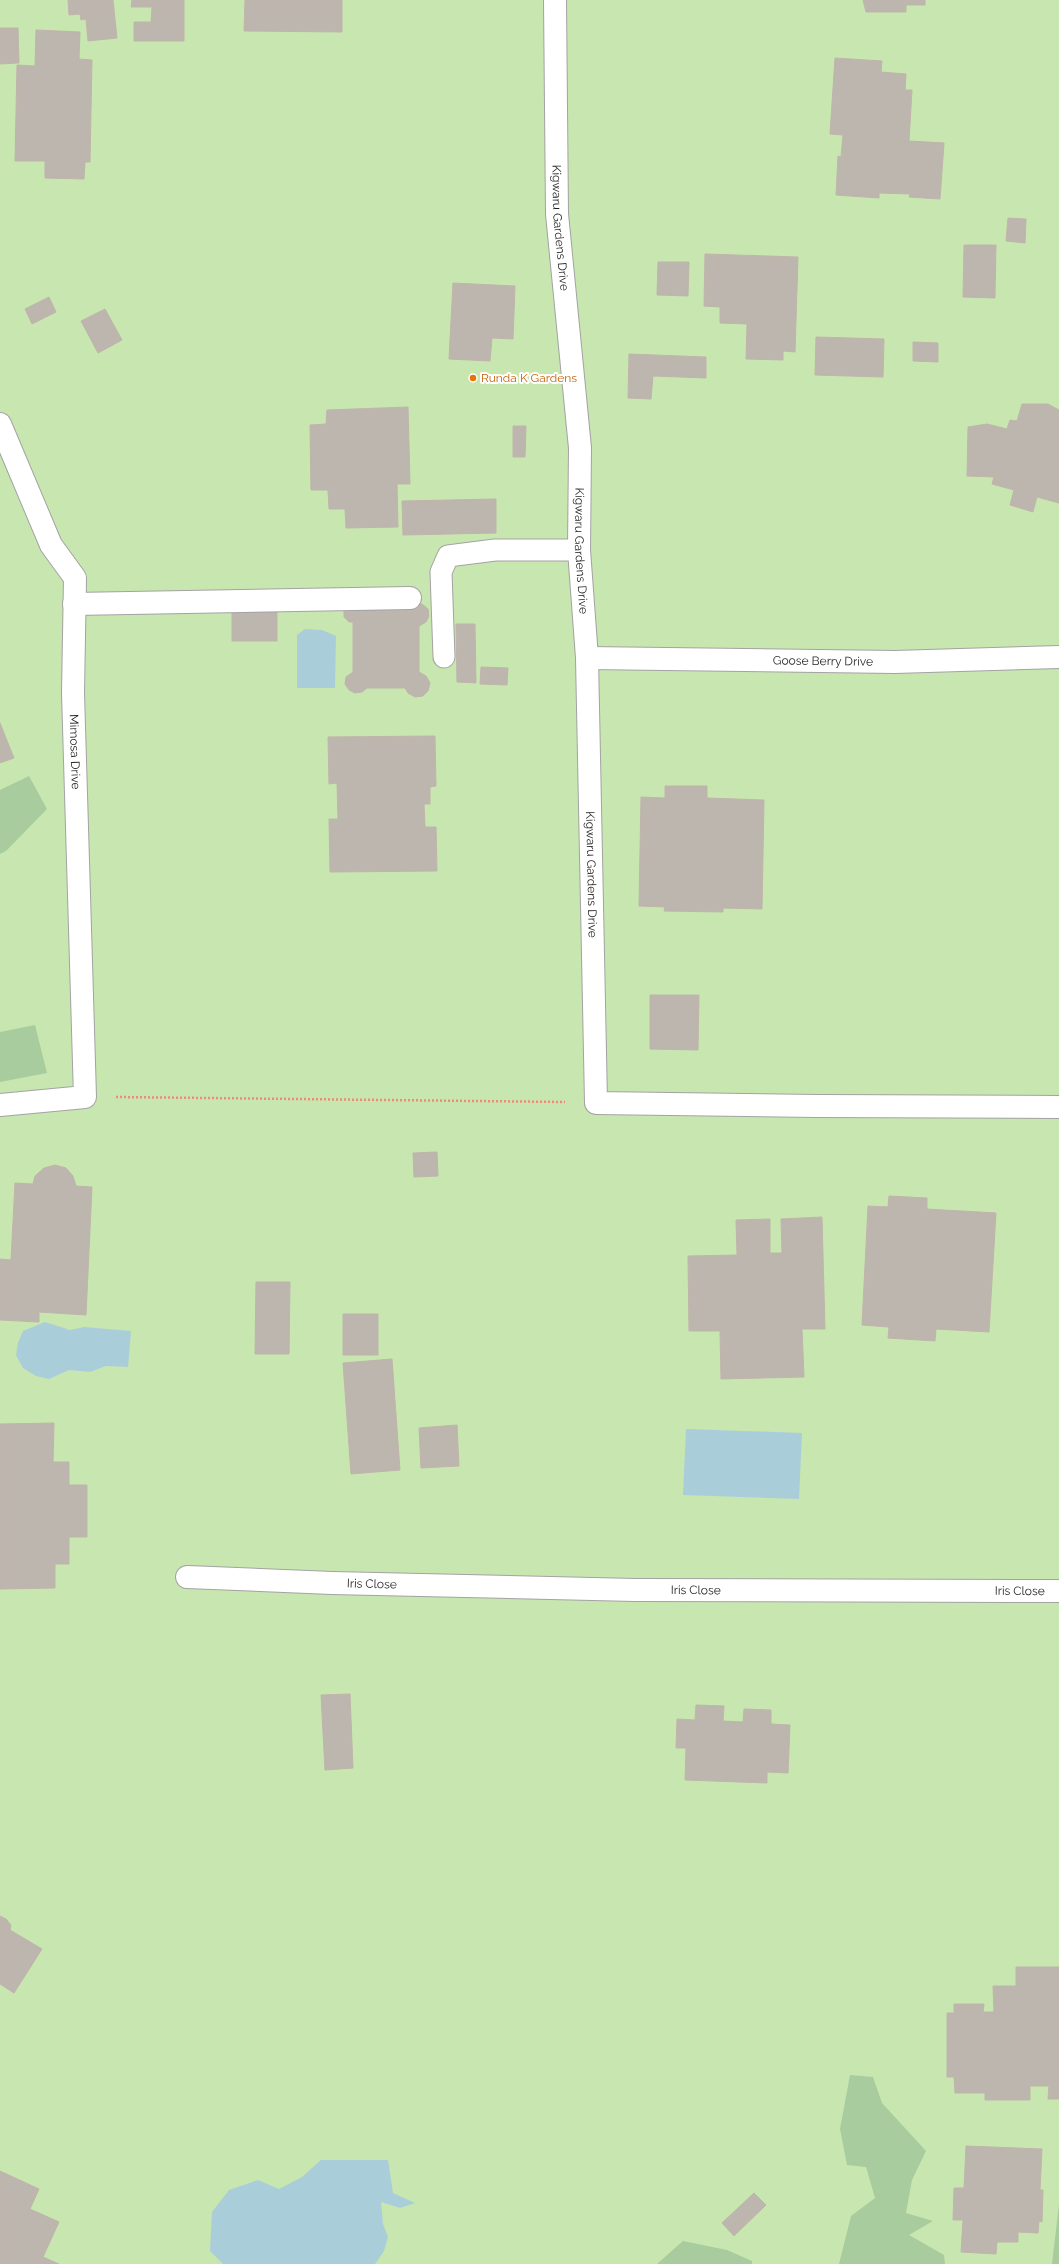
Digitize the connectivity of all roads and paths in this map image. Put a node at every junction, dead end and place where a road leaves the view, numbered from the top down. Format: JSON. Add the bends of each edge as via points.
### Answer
{"nodes":[{"id":1,"x":555,"y":0,"type":"edge"},
{"id":2,"x":0,"y":424,"type":"edge"},
{"id":3,"x":579,"y":550,"type":"junction"},
{"id":4,"x":410,"y":598,"type":"dead end"},
{"id":5,"x":74,"y":604,"type":"junction"},
{"id":6,"x":444,"y":657,"type":"dead end"},
{"id":7,"x":1059,"y":657,"type":"edge"},
{"id":8,"x":587,"y":658,"type":"junction"},
{"id":9,"x":86,"y":1097,"type":"junction"},
{"id":10,"x":596,"y":1103,"type":"junction"},
{"id":11,"x":0,"y":1105,"type":"edge"},
{"id":12,"x":1059,"y":1106,"type":"edge"},
{"id":13,"x":187,"y":1577,"type":"dead end"},
{"id":14,"x":1059,"y":1591,"type":"edge"}],
"edges":[{"from":1,"to":3,"type":"street","name":"Kigwaru Gardens Drive","via":[[557,214],[580,448]]},
{"from":2,"to":5,"type":"street","name":"Mimosa Drive","via":[[51,545],[75,578]]},
{"from":3,"to":6,"type":"lane","via":[[495,550],[448,556],[441,572]]},
{"from":3,"to":8,"type":"street","name":"Kigwaru Gardens Drive"},
{"from":4,"to":5,"type":"street"},
{"from":5,"to":9,"type":"street","name":"Mimosa Drive","via":[[73,693]]},
{"from":7,"to":8,"type":"street","name":"Goose Berry Drive","via":[[895,662]]},
{"from":8,"to":10,"type":"street","name":"Kigwaru Gardens Drive"},
{"from":9,"to":10,"type":"path"},
{"from":9,"to":11,"type":"street"},
{"from":10,"to":12,"type":"street"},
{"from":13,"to":14,"type":"street","name":"Iris Close","via":[[635,1590]]}]}
